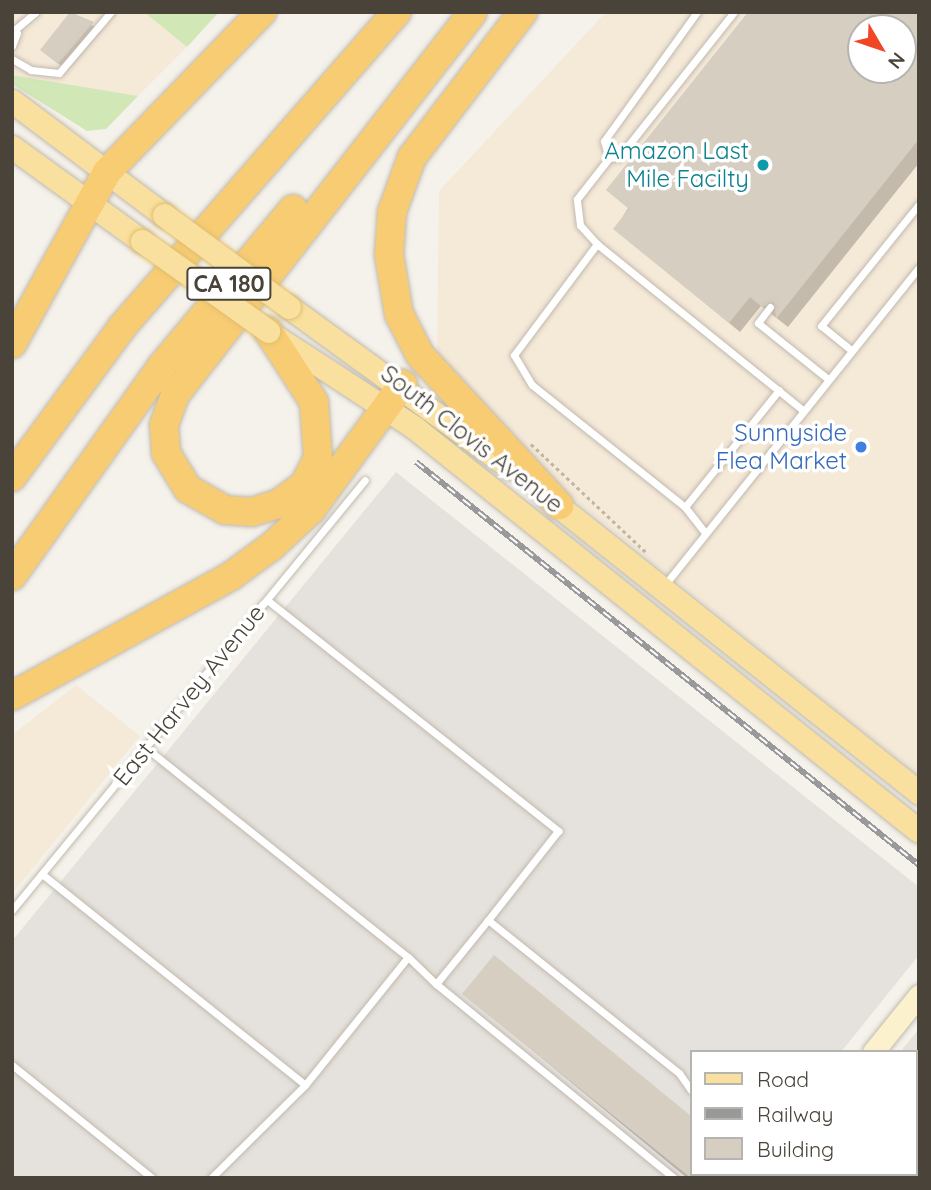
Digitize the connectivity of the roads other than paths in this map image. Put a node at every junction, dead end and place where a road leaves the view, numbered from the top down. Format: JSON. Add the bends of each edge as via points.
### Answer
{"nodes":[{"id":1,"x":36,"y":12,"type":"edge"},
{"id":2,"x":111,"y":12,"type":"edge"},
{"id":3,"x":262,"y":12,"type":"edge"},
{"id":4,"x":397,"y":12,"type":"edge"},
{"id":5,"x":523,"y":12,"type":"edge"},
{"id":6,"x":697,"y":12,"type":"edge"},
{"id":7,"x":734,"y":12,"type":"edge"},
{"id":8,"x":472,"y":13,"type":"edge"},
{"id":9,"x":15,"y":33,"type":"edge"},
{"id":10,"x":12,"y":46,"type":"edge"},
{"id":11,"x":12,"y":59,"type":"edge"},
{"id":12,"x":12,"y":101,"type":"edge"},
{"id":13,"x":12,"y":147,"type":"edge"},
{"id":14,"x":609,"y":158,"type":"junction"},
{"id":15,"x":107,"y":172,"type":"junction"},
{"id":16,"x":88,"y":202,"type":"junction"},
{"id":17,"x":919,"y":204,"type":"edge"},
{"id":18,"x":597,"y":244,"type":"junction"},
{"id":19,"x":919,"y":268,"type":"edge"},
{"id":20,"x":771,"y":307,"type":"dead end"},
{"id":21,"x":268,"y":331,"type":"junction"},
{"id":22,"x":12,"y":344,"type":"edge"},
{"id":23,"x":851,"y":351,"type":"junction"},
{"id":24,"x":828,"y":379,"type":"junction"},
{"id":25,"x":403,"y":384,"type":"junction"},
{"id":26,"x":779,"y":390,"type":"junction"},
{"id":27,"x":387,"y":408,"type":"junction"},
{"id":28,"x":803,"y":410,"type":"junction"},
{"id":29,"x":12,"y":477,"type":"edge"},
{"id":30,"x":365,"y":480,"type":"dead end"},
{"id":31,"x":488,"y":485,"type":"junction"},
{"id":32,"x":559,"y":505,"type":"junction"},
{"id":33,"x":685,"y":507,"type":"junction"},
{"id":34,"x":705,"y":533,"type":"junction"},
{"id":35,"x":12,"y":576,"type":"edge"},
{"id":36,"x":662,"y":588,"type":"junction"},
{"id":37,"x":267,"y":600,"type":"junction"},
{"id":38,"x":12,"y":696,"type":"edge"},
{"id":39,"x":146,"y":748,"type":"junction"},
{"id":40,"x":919,"y":793,"type":"edge"},
{"id":41,"x":919,"y":831,"type":"edge"},
{"id":42,"x":42,"y":874,"type":"junction"},
{"id":43,"x":12,"y":910,"type":"edge"},
{"id":44,"x":488,"y":920,"type":"junction"},
{"id":45,"x":408,"y":957,"type":"junction"},
{"id":46,"x":436,"y":984,"type":"junction"},
{"id":47,"x":919,"y":995,"type":"edge"},
{"id":48,"x":875,"y":1050,"type":"edge"},
{"id":49,"x":12,"y":1065,"type":"edge"},
{"id":50,"x":306,"y":1085,"type":"junction"},
{"id":51,"x":690,"y":1089,"type":"edge"},
{"id":52,"x":152,"y":1178,"type":"edge"},
{"id":53,"x":211,"y":1178,"type":"edge"},
{"id":54,"x":674,"y":1178,"type":"edge"}],
"edges":[{"from":1,"to":9,"type":"lane"},
{"from":2,"to":11,"type":"lane","via":[[59,73],[31,70]]},
{"from":3,"to":15,"type":"highway"},
{"from":4,"to":29,"type":"highway","number":"CA 180","via":[[139,306]]},
{"from":5,"to":32,"type":"highway","via":[[412,157],[392,212],[389,263],[399,314],[421,355]]},
{"from":6,"to":14,"type":"lane","via":[[604,141]]},
{"from":7,"to":14,"type":"lane","via":[[619,157]]},
{"from":8,"to":21,"type":"highway","via":[[175,395],[164,425],[166,453],[188,489],[225,510],[252,512],[278,504],[304,485],[318,458],[314,402]]},
{"from":8,"to":35,"type":"highway","number":"CA 180","via":[[212,305]]},
{"from":9,"to":10,"type":"lane"},
{"from":12,"to":15,"type":"main road","name":"South Clovis Avenue"},
{"from":13,"to":16,"type":"main road","name":"South Clovis Avenue"},
{"from":14,"to":18,"type":"lane","via":[[577,200],[580,225]]},
{"from":15,"to":16,"type":"highway"},
{"from":15,"to":25,"type":"main road","name":"South Clovis Avenue","bridge":true,"via":[[289,307]]},
{"from":16,"to":21,"type":"main road","name":"South Clovis Avenue","bridge":true},
{"from":16,"to":22,"type":"highway"},
{"from":17,"to":23,"type":"lane","via":[[821,326]]},
{"from":18,"to":26,"type":"lane"},
{"from":18,"to":33,"type":"lane","via":[[517,343],[517,370]]},
{"from":19,"to":23,"type":"lane"},
{"from":20,"to":24,"type":"lane","via":[[758,323]]},
{"from":21,"to":27,"type":"main road","name":"South Clovis Avenue"},
{"from":23,"to":24,"type":"lane"},
{"from":24,"to":28,"type":"lane"},
{"from":25,"to":27,"type":"highway"},
{"from":25,"to":32,"type":"main road","name":"South Clovis Avenue"},
{"from":26,"to":28,"type":"lane"},
{"from":26,"to":33,"type":"lane"},
{"from":27,"to":31,"type":"main road","name":"South Clovis Avenue"},
{"from":27,"to":38,"type":"highway","via":[[311,510],[252,562]]},
{"from":28,"to":34,"type":"lane"},
{"from":30,"to":37,"type":"lane","name":"East Harvey Avenue"},
{"from":31,"to":36,"type":"main road","via":[[545,515],[643,591]]},
{"from":31,"to":41,"type":"main road","name":"South Clovis Avenue"},
{"from":32,"to":36,"type":"main road","name":"South Clovis Avenue"},
{"from":33,"to":34,"type":"lane"},
{"from":34,"to":36,"type":"lane"},
{"from":36,"to":40,"type":"main road","name":"South Clovis Avenue"},
{"from":37,"to":39,"type":"lane","name":"East Harvey Avenue"},
{"from":37,"to":44,"type":"lane","via":[[558,831]]},
{"from":39,"to":42,"type":"lane","name":"East Harvey Avenue"},
{"from":39,"to":45,"type":"lane"},
{"from":42,"to":43,"type":"lane","name":"East Harvey Avenue"},
{"from":42,"to":50,"type":"lane"},
{"from":44,"to":46,"type":"lane"},
{"from":44,"to":51,"type":"lane","via":[[679,1073]]},
{"from":45,"to":46,"type":"lane"},
{"from":45,"to":50,"type":"lane"},
{"from":46,"to":54,"type":"lane"},
{"from":47,"to":48,"type":"main road"},
{"from":49,"to":52,"type":"lane"},
{"from":50,"to":53,"type":"lane"}]}
